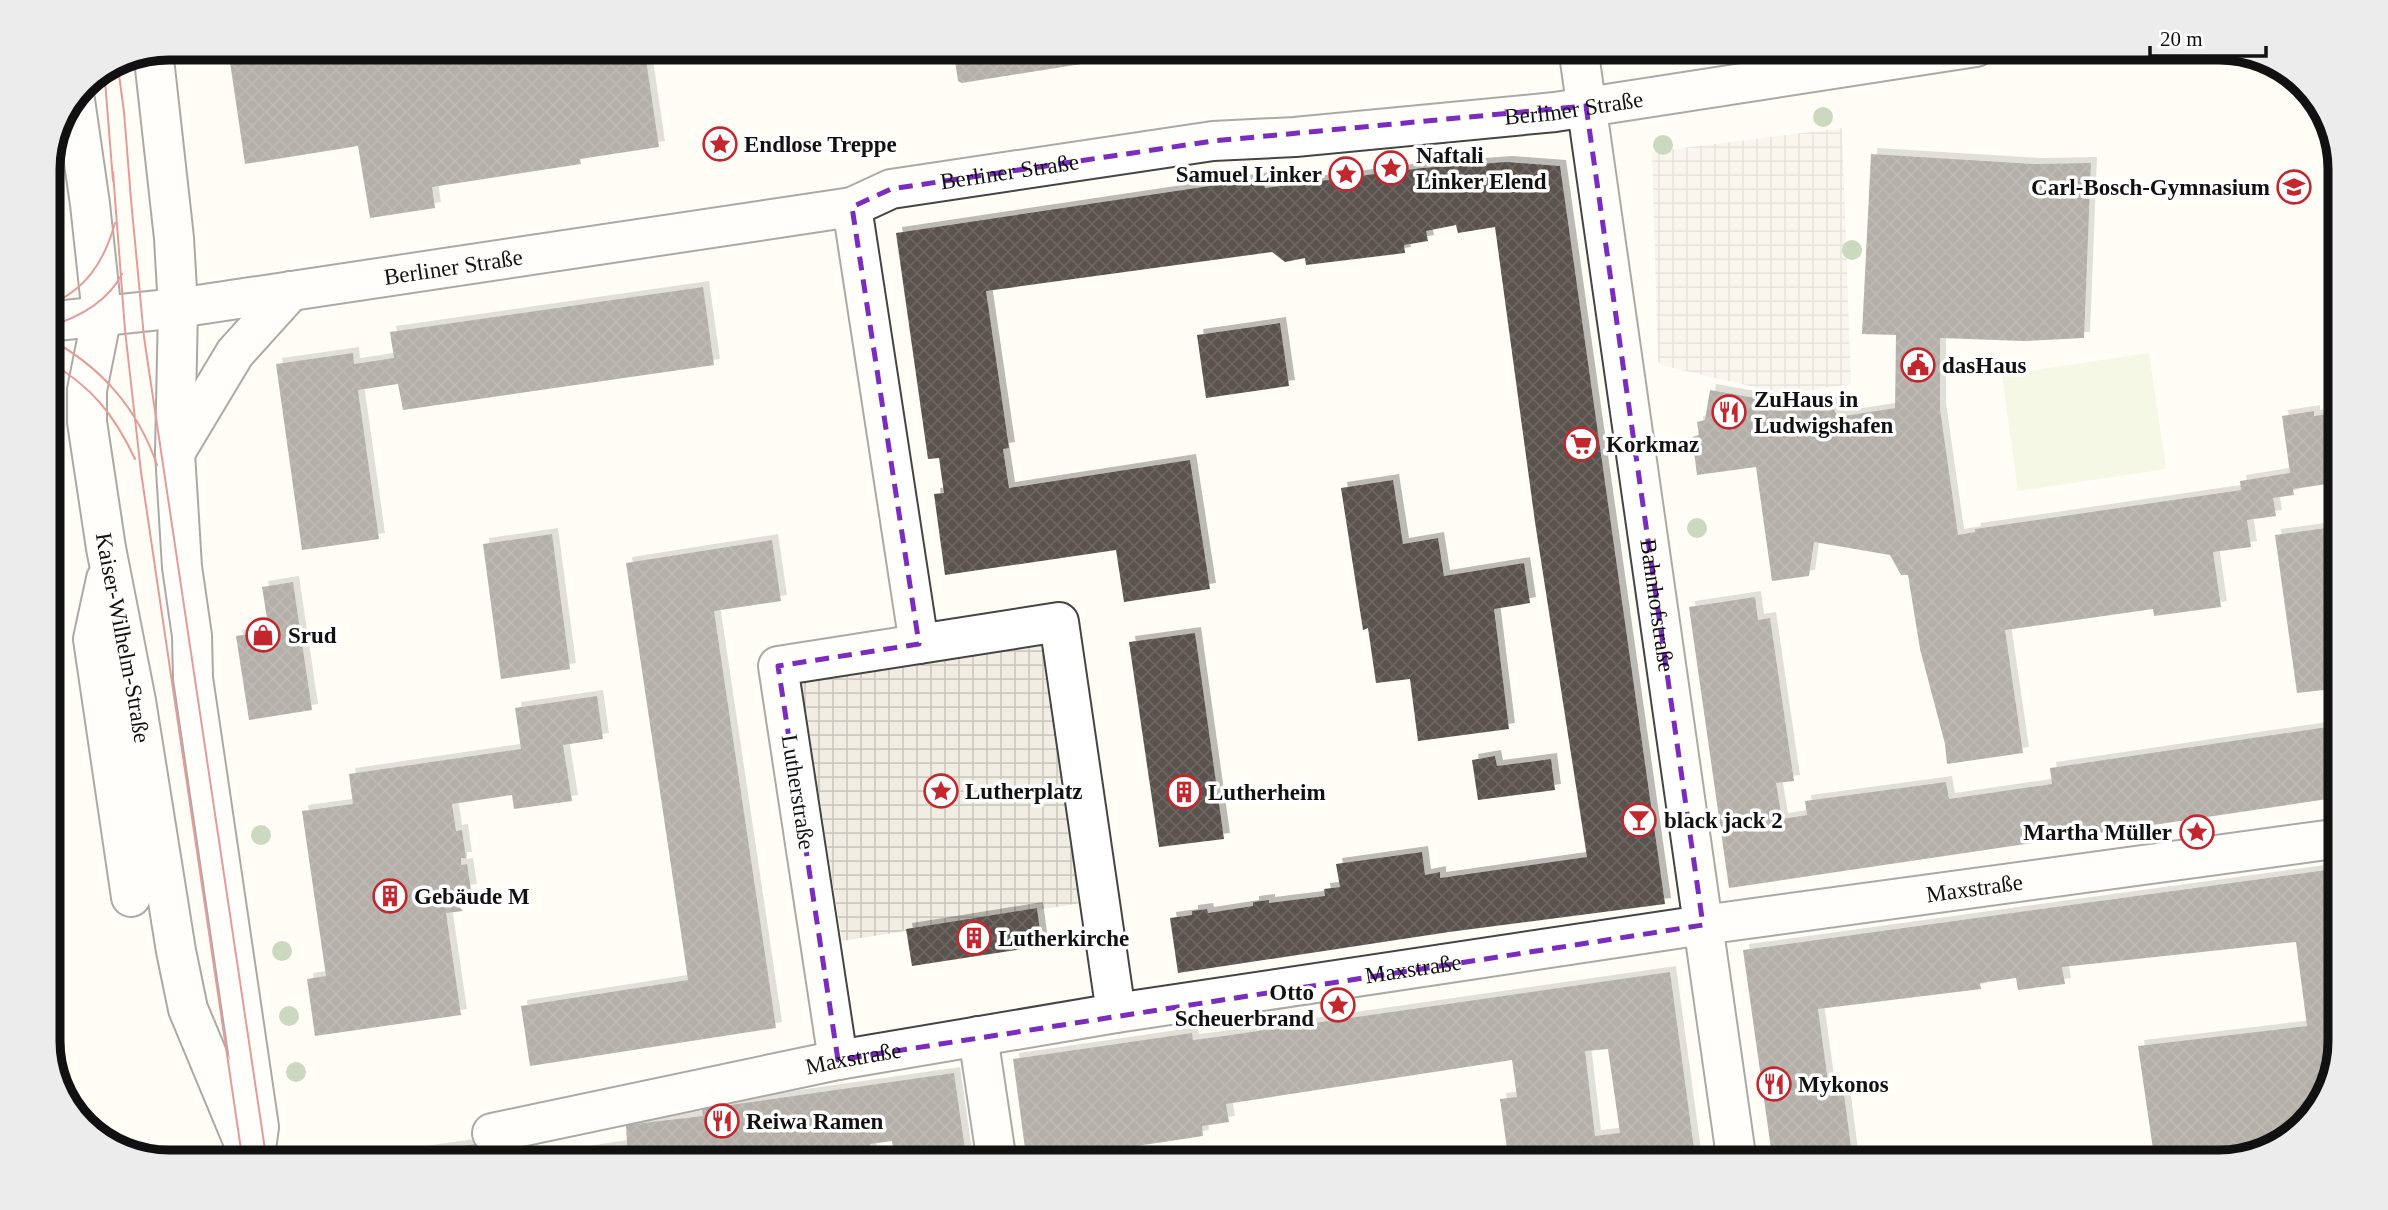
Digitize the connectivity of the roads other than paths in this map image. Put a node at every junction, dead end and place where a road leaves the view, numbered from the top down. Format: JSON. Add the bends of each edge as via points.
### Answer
{"nodes":[{"id":1,"x":1580,"y":60,"type":"edge"},
{"id":2,"x":1890,"y":60,"type":"edge"},
{"id":3,"x":154,"y":61,"type":"edge"},
{"id":4,"x":1586,"y":106,"type":"junction"},
{"id":5,"x":77,"y":111,"type":"edge"},
{"id":6,"x":852,"y":208,"type":"junction"},
{"id":7,"x":291,"y":291,"type":"junction"},
{"id":8,"x":178,"y":308,"type":"junction"},
{"id":9,"x":102,"y":315,"type":"junction"},
{"id":10,"x":60,"y":320,"type":"edge"},
{"id":11,"x":175,"y":453,"type":"junction"},
{"id":12,"x":109,"y":564,"type":"junction"},
{"id":13,"x":919,"y":644,"type":"junction"},
{"id":14,"x":2328,"y":840,"type":"edge"},
{"id":15,"x":131,"y":897,"type":"dead end"},
{"id":16,"x":1703,"y":925,"type":"junction"},
{"id":17,"x":1116,"y":1013,"type":"junction"},
{"id":18,"x":978,"y":1036,"type":"junction"},
{"id":19,"x":838,"y":1060,"type":"junction"},
{"id":20,"x":492,"y":1133,"type":"dead end"},
{"id":21,"x":248,"y":1150,"type":"edge"},
{"id":22,"x":255,"y":1150,"type":"edge"},
{"id":23,"x":995,"y":1150,"type":"edge"},
{"id":24,"x":1735,"y":1150,"type":"edge"}],
"edges":[{"from":1,"to":4,"type":"street","name":"Bahnhofstraße"},
{"from":2,"to":4,"type":"street","name":"Berliner Straße"},
{"from":3,"to":8,"type":"street","name":"Kaiser-Wilhelm-Straße"},
{"from":4,"to":6,"type":"street","name":"Berliner Straße","via":[[1523,116],[1213,141],[891,189]]},
{"from":4,"to":16,"type":"street","name":"Bahnhofstraße"},
{"from":5,"to":9,"type":"street","name":"Kaiser-Wilhelm-Straße"},
{"from":6,"to":7,"type":"street","name":"Berliner Straße"},
{"from":6,"to":13,"type":"street"},
{"from":7,"to":8,"type":"street","name":"Berliner Straße"},
{"from":7,"to":11,"type":"street","via":[[234,353]]},
{"from":8,"to":9,"type":"street","name":"Berliner Straße"},
{"from":8,"to":11,"type":"street","name":"Kaiser-Wilhelm-Straße"},
{"from":9,"to":10,"type":"street","name":"Berliner Straße"},
{"from":9,"to":12,"type":"street","name":"Kaiser-Wilhelm-Straße","via":[[87,390]]},
{"from":11,"to":22,"type":"street","name":"Kaiser-Wilhelm-Straße","via":[[193,678],[258,1127]]},
{"from":12,"to":15,"type":"street","via":[[93,639]]},
{"from":12,"to":21,"type":"street","name":"Kaiser-Wilhelm-Straße","via":[[188,1009]]},
{"from":13,"to":17,"type":"street","name":"Lutherstraße","via":[[1059,622]]},
{"from":13,"to":19,"type":"street","name":"Lutherstraße","via":[[778,666]]},
{"from":14,"to":16,"type":"street","name":"Maxstraße"},
{"from":16,"to":17,"type":"street","name":"Maxstraße"},
{"from":16,"to":24,"type":"street","name":"Bahnhofstraße"},
{"from":17,"to":18,"type":"street","name":"Maxstraße"},
{"from":18,"to":19,"type":"street","name":"Maxstraße"},
{"from":18,"to":23,"type":"street"},
{"from":19,"to":20,"type":"street","name":"Maxstraße"}]}
